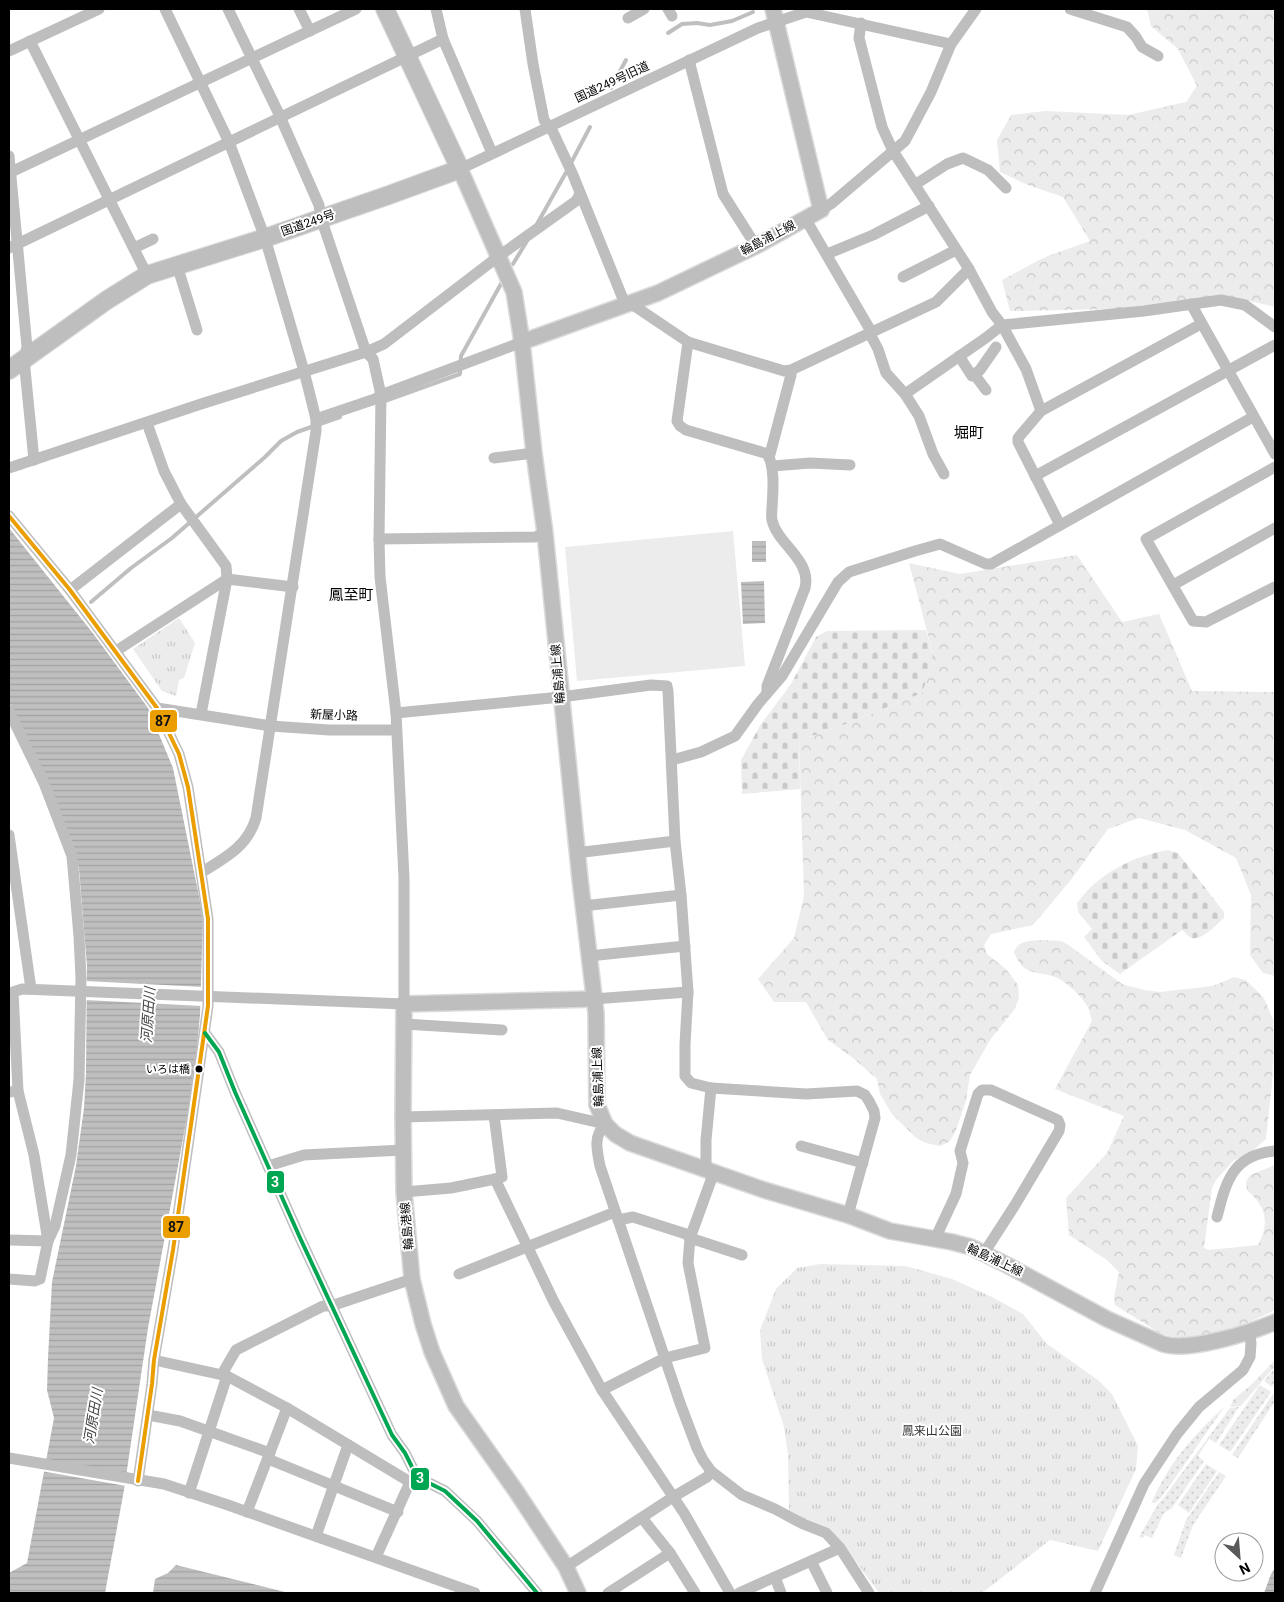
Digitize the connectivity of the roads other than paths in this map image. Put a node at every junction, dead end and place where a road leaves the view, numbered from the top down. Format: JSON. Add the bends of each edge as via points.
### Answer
{"nodes":[{"id":1,"x":99,"y":9,"type":"edge"},
{"id":2,"x":165,"y":9,"type":"edge"},
{"id":3,"x":228,"y":9,"type":"edge"},
{"id":4,"x":299,"y":9,"type":"edge"},
{"id":5,"x":356,"y":9,"type":"edge"},
{"id":6,"x":385,"y":9,"type":"edge"},
{"id":7,"x":436,"y":9,"type":"edge"},
{"id":8,"x":525,"y":9,"type":"edge"},
{"id":9,"x":644,"y":9,"type":"edge"},
{"id":10,"x":974,"y":9,"type":"edge"},
{"id":11,"x":1070,"y":9,"type":"edge"},
{"id":12,"x":775,"y":15,"type":"edge"},
{"id":13,"x":628,"y":18,"type":"dead end"},
{"id":14,"x":861,"y":23,"type":"junction"},
{"id":15,"x":310,"y":31,"type":"junction"},
{"id":16,"x":443,"y":39,"type":"junction"},
{"id":17,"x":30,"y":41,"type":"junction"},
{"id":18,"x":951,"y":44,"type":"junction"},
{"id":19,"x":9,"y":51,"type":"edge"},
{"id":20,"x":407,"y":56,"type":"junction"},
{"id":21,"x":1158,"y":56,"type":"dead end"},
{"id":22,"x":252,"y":59,"type":"junction"},
{"id":23,"x":689,"y":60,"type":"junction"},
{"id":24,"x":200,"y":82,"type":"junction"},
{"id":25,"x":280,"y":118,"type":"junction"},
{"id":26,"x":549,"y":127,"type":"junction"},
{"id":27,"x":79,"y":139,"type":"junction"},
{"id":28,"x":229,"y":142,"type":"junction"},
{"id":29,"x":893,"y":150,"type":"junction"},
{"id":30,"x":492,"y":153,"type":"junction"},
{"id":31,"x":9,"y":156,"type":"edge"},
{"id":32,"x":460,"y":169,"type":"junction"},
{"id":33,"x":10,"y":172,"type":"edge"},
{"id":34,"x":916,"y":184,"type":"junction"},
{"id":35,"x":1006,"y":188,"type":"dead end"},
{"id":36,"x":580,"y":194,"type":"junction"},
{"id":37,"x":109,"y":200,"type":"junction"},
{"id":38,"x":929,"y":206,"type":"junction"},
{"id":39,"x":822,"y":210,"type":"junction"},
{"id":40,"x":321,"y":218,"type":"junction"},
{"id":41,"x":806,"y":218,"type":"junction"},
{"id":42,"x":265,"y":238,"type":"junction"},
{"id":43,"x":152,"y":239,"type":"dead end"},
{"id":44,"x":13,"y":246,"type":"edge"},
{"id":45,"x":756,"y":246,"type":"junction"},
{"id":46,"x":134,"y":248,"type":"junction"},
{"id":47,"x":956,"y":250,"type":"junction"},
{"id":48,"x":827,"y":254,"type":"junction"},
{"id":49,"x":499,"y":256,"type":"junction"},
{"id":50,"x":177,"y":265,"type":"junction"},
{"id":51,"x":969,"y":269,"type":"junction"},
{"id":52,"x":147,"y":275,"type":"junction"},
{"id":53,"x":903,"y":277,"type":"dead end"},
{"id":54,"x":628,"y":303,"type":"junction"},
{"id":55,"x":1191,"y":304,"type":"junction"},
{"id":56,"x":1201,"y":324,"type":"junction"},
{"id":57,"x":1002,"y":325,"type":"junction"},
{"id":58,"x":1275,"y":328,"type":"edge"},
{"id":59,"x":197,"y":330,"type":"dead end"},
{"id":60,"x":871,"y":333,"type":"junction"},
{"id":61,"x":522,"y":342,"type":"junction"},
{"id":62,"x":688,"y":342,"type":"junction"},
{"id":63,"x":1275,"y":345,"type":"edge"},
{"id":64,"x":996,"y":347,"type":"dead end"},
{"id":65,"x":366,"y":352,"type":"junction"},
{"id":66,"x":959,"y":356,"type":"junction"},
{"id":67,"x":24,"y":359,"type":"junction"},
{"id":68,"x":9,"y":370,"type":"edge"},
{"id":69,"x":791,"y":370,"type":"junction"},
{"id":70,"x":304,"y":371,"type":"junction"},
{"id":71,"x":1228,"y":371,"type":"junction"},
{"id":72,"x":974,"y":374,"type":"junction"},
{"id":73,"x":986,"y":390,"type":"dead end"},
{"id":74,"x":905,"y":394,"type":"junction"},
{"id":75,"x":381,"y":400,"type":"junction"},
{"id":76,"x":1041,"y":411,"type":"junction"},
{"id":77,"x":1253,"y":417,"type":"junction"},
{"id":78,"x":148,"y":423,"type":"junction"},
{"id":79,"x":316,"y":423,"type":"junction"},
{"id":80,"x":534,"y":453,"type":"junction"},
{"id":81,"x":1275,"y":454,"type":"edge"},
{"id":82,"x":494,"y":458,"type":"dead end"},
{"id":83,"x":34,"y":460,"type":"junction"},
{"id":84,"x":771,"y":462,"type":"junction"},
{"id":85,"x":850,"y":465,"type":"dead end"},
{"id":86,"x":1275,"y":467,"type":"edge"},
{"id":87,"x":9,"y":468,"type":"edge"},
{"id":88,"x":944,"y":474,"type":"dead end"},
{"id":89,"x":1035,"y":476,"type":"junction"},
{"id":90,"x":181,"y":504,"type":"junction"},
{"id":91,"x":9,"y":516,"type":"edge"},
{"id":92,"x":1060,"y":525,"type":"junction"},
{"id":93,"x":1275,"y":528,"type":"edge"},
{"id":94,"x":545,"y":532,"type":"junction"},
{"id":95,"x":378,"y":539,"type":"junction"},
{"id":96,"x":227,"y":578,"type":"junction"},
{"id":97,"x":1173,"y":585,"type":"junction"},
{"id":98,"x":293,"y":587,"type":"junction"},
{"id":99,"x":1275,"y":587,"type":"edge"},
{"id":100,"x":70,"y":590,"type":"junction"},
{"id":101,"x":116,"y":651,"type":"junction"},
{"id":102,"x":768,"y":694,"type":"junction"},
{"id":103,"x":561,"y":697,"type":"junction"},
{"id":104,"x":157,"y":708,"type":"junction"},
{"id":105,"x":9,"y":712,"type":"edge"},
{"id":106,"x":396,"y":713,"type":"junction"},
{"id":107,"x":201,"y":714,"type":"junction"},
{"id":108,"x":271,"y":726,"type":"junction"},
{"id":109,"x":396,"y":730,"type":"junction"},
{"id":110,"x":672,"y":760,"type":"junction"},
{"id":111,"x":9,"y":836,"type":"edge"},
{"id":112,"x":675,"y":841,"type":"junction"},
{"id":113,"x":578,"y":850,"type":"junction"},
{"id":114,"x":202,"y":872,"type":"junction"},
{"id":115,"x":12,"y":877,"type":"edge"},
{"id":116,"x":681,"y":895,"type":"junction"},
{"id":117,"x":583,"y":906,"type":"junction"},
{"id":118,"x":685,"y":946,"type":"junction"},
{"id":119,"x":589,"y":956,"type":"junction"},
{"id":120,"x":31,"y":988,"type":"junction"},
{"id":121,"x":82,"y":990,"type":"junction"},
{"id":122,"x":688,"y":992,"type":"junction"},
{"id":123,"x":205,"y":996,"type":"junction"},
{"id":124,"x":594,"y":999,"type":"junction"},
{"id":125,"x":404,"y":1004,"type":"junction"},
{"id":126,"x":404,"y":1024,"type":"junction"},
{"id":127,"x":502,"y":1030,"type":"dead end"},
{"id":128,"x":204,"y":1032,"type":"junction"},
{"id":129,"x":711,"y":1088,"type":"junction"},
{"id":130,"x":14,"y":1091,"type":"edge"},
{"id":131,"x":494,"y":1115,"type":"junction"},
{"id":132,"x":403,"y":1117,"type":"junction"},
{"id":133,"x":605,"y":1124,"type":"junction"},
{"id":134,"x":801,"y":1146,"type":"dead end"},
{"id":135,"x":403,"y":1150,"type":"junction"},
{"id":136,"x":1275,"y":1151,"type":"edge"},
{"id":137,"x":863,"y":1163,"type":"junction"},
{"id":138,"x":268,"y":1166,"type":"junction"},
{"id":139,"x":710,"y":1171,"type":"junction"},
{"id":140,"x":495,"y":1179,"type":"junction"},
{"id":141,"x":404,"y":1192,"type":"junction"},
{"id":142,"x":848,"y":1215,"type":"junction"},
{"id":143,"x":617,"y":1216,"type":"junction"},
{"id":144,"x":1218,"y":1217,"type":"dead end"},
{"id":145,"x":690,"y":1238,"type":"junction"},
{"id":146,"x":935,"y":1239,"type":"junction"},
{"id":147,"x":9,"y":1240,"type":"edge"},
{"id":148,"x":48,"y":1242,"type":"junction"},
{"id":149,"x":527,"y":1247,"type":"junction"},
{"id":150,"x":984,"y":1253,"type":"junction"},
{"id":151,"x":742,"y":1255,"type":"dead end"},
{"id":152,"x":460,"y":1274,"type":"dead end"},
{"id":153,"x":9,"y":1279,"type":"edge"},
{"id":154,"x":412,"y":1279,"type":"junction"},
{"id":155,"x":331,"y":1306,"type":"junction"},
{"id":156,"x":1275,"y":1322,"type":"edge"},
{"id":157,"x":1249,"y":1331,"type":"junction"},
{"id":158,"x":665,"y":1358,"type":"junction"},
{"id":159,"x":154,"y":1360,"type":"junction"},
{"id":160,"x":225,"y":1375,"type":"junction"},
{"id":161,"x":602,"y":1390,"type":"junction"},
{"id":162,"x":287,"y":1408,"type":"junction"},
{"id":163,"x":148,"y":1414,"type":"junction"},
{"id":164,"x":210,"y":1431,"type":"junction"},
{"id":165,"x":348,"y":1445,"type":"junction"},
{"id":166,"x":269,"y":1456,"type":"junction"},
{"id":167,"x":9,"y":1458,"type":"edge"},
{"id":168,"x":711,"y":1471,"type":"junction"},
{"id":169,"x":133,"y":1480,"type":"junction"},
{"id":170,"x":414,"y":1480,"type":"junction"},
{"id":171,"x":332,"y":1485,"type":"junction"},
{"id":172,"x":189,"y":1493,"type":"junction"},
{"id":173,"x":673,"y":1497,"type":"junction"},
{"id":174,"x":247,"y":1512,"type":"junction"},
{"id":175,"x":398,"y":1512,"type":"junction"},
{"id":176,"x":642,"y":1518,"type":"junction"},
{"id":177,"x":316,"y":1536,"type":"junction"},
{"id":178,"x":840,"y":1548,"type":"junction"},
{"id":179,"x":670,"y":1553,"type":"junction"},
{"id":180,"x":376,"y":1557,"type":"junction"},
{"id":181,"x":811,"y":1561,"type":"junction"},
{"id":182,"x":566,"y":1567,"type":"junction"},
{"id":183,"x":775,"y":1577,"type":"junction"},
{"id":184,"x":475,"y":1593,"type":"edge"},
{"id":185,"x":537,"y":1593,"type":"edge"},
{"id":186,"x":578,"y":1593,"type":"edge"},
{"id":187,"x":608,"y":1593,"type":"edge"},
{"id":188,"x":695,"y":1593,"type":"edge"},
{"id":189,"x":730,"y":1593,"type":"edge"},
{"id":190,"x":738,"y":1593,"type":"edge"},
{"id":191,"x":781,"y":1593,"type":"edge"},
{"id":192,"x":827,"y":1593,"type":"edge"},
{"id":193,"x":869,"y":1593,"type":"edge"},
{"id":194,"x":1094,"y":1593,"type":"edge"}],
"edges":[{"from":1,"to":17,"type":"street"},
{"from":2,"to":24,"type":"street"},
{"from":3,"to":22,"type":"street"},
{"from":4,"to":15,"type":"street"},
{"from":5,"to":15,"type":"street"},
{"from":6,"to":20,"type":"highway"},
{"from":7,"to":16,"type":"street"},
{"from":8,"to":26,"type":"street","via":[[542,113]]},
{"from":9,"to":13,"type":"street"},
{"from":10,"to":18,"type":"street"},
{"from":11,"to":21,"type":"street","via":[[1127,28],[1142,46]]},
{"from":12,"to":14,"type":"street","name":"国道249号旧道","via":[[806,12]]},
{"from":12,"to":23,"type":"street","name":"国道249号旧道","via":[[758,28]]},
{"from":12,"to":39,"type":"main road"},
{"from":14,"to":18,"type":"street","name":"国道249号旧道"},
{"from":14,"to":29,"type":"street","via":[[859,38],[882,127]]},
{"from":15,"to":22,"type":"street"},
{"from":16,"to":20,"type":"street"},
{"from":16,"to":30,"type":"street"},
{"from":17,"to":19,"type":"street"},
{"from":17,"to":27,"type":"street"},
{"from":18,"to":29,"type":"street","via":[[905,141]]},
{"from":20,"to":25,"type":"street"},
{"from":20,"to":32,"type":"highway"},
{"from":22,"to":24,"type":"street"},
{"from":22,"to":25,"type":"street"},
{"from":23,"to":26,"type":"street","name":"国道249号旧道"},
{"from":23,"to":45,"type":"street","via":[[724,194]]},
{"from":24,"to":27,"type":"street"},
{"from":24,"to":28,"type":"street"},
{"from":25,"to":28,"type":"street"},
{"from":25,"to":40,"type":"street","via":[[319,205]]},
{"from":26,"to":30,"type":"street","name":"国道249号旧道"},
{"from":26,"to":36,"type":"street"},
{"from":27,"to":33,"type":"street"},
{"from":27,"to":37,"type":"street"},
{"from":28,"to":37,"type":"street"},
{"from":28,"to":42,"type":"street"},
{"from":29,"to":34,"type":"street"},
{"from":29,"to":39,"type":"street"},
{"from":30,"to":32,"type":"street","name":"国道249号旧道"},
{"from":31,"to":33,"type":"street"},
{"from":32,"to":40,"type":"highway","name":"国道249号"},
{"from":32,"to":49,"type":"main road","name":"輪島浦上線"},
{"from":33,"to":44,"type":"street"},
{"from":34,"to":35,"type":"street","via":[[947,164],[964,158],[988,170]]},
{"from":34,"to":38,"type":"street"},
{"from":36,"to":49,"type":"street","via":[[576,201]]},
{"from":36,"to":54,"type":"street"},
{"from":37,"to":44,"type":"street"},
{"from":37,"to":46,"type":"street"},
{"from":38,"to":47,"type":"street"},
{"from":38,"to":48,"type":"street"},
{"from":39,"to":41,"type":"main road","name":"輪島浦上線"},
{"from":40,"to":42,"type":"highway","name":"国道249号"},
{"from":40,"to":65,"type":"street"},
{"from":41,"to":45,"type":"main road","name":"輪島浦上線"},
{"from":41,"to":48,"type":"street"},
{"from":42,"to":50,"type":"highway","name":"国道249号"},
{"from":42,"to":70,"type":"street"},
{"from":43,"to":46,"type":"street"},
{"from":44,"to":67,"type":"street","via":[[27,347]]},
{"from":45,"to":54,"type":"main road","name":"輪島浦上線","via":[[686,280]]},
{"from":46,"to":52,"type":"street"},
{"from":47,"to":51,"type":"street"},
{"from":47,"to":53,"type":"street"},
{"from":48,"to":60,"type":"street"},
{"from":49,"to":61,"type":"main road","name":"輪島浦上線","via":[[514,292]]},
{"from":49,"to":65,"type":"street","via":[[384,344]]},
{"from":50,"to":52,"type":"highway","name":"国道249号"},
{"from":50,"to":59,"type":"street"},
{"from":51,"to":57,"type":"street"},
{"from":51,"to":60,"type":"street","via":[[936,302]]},
{"from":52,"to":67,"type":"highway","name":"国道249号"},
{"from":54,"to":61,"type":"main road","name":"輪島浦上線"},
{"from":54,"to":62,"type":"street"},
{"from":55,"to":56,"type":"street"},
{"from":55,"to":57,"type":"street"},
{"from":55,"to":58,"type":"street","via":[[1222,300],[1245,305]]},
{"from":56,"to":71,"type":"street"},
{"from":56,"to":76,"type":"street"},
{"from":57,"to":66,"type":"street"},
{"from":57,"to":76,"type":"street","via":[[1018,350]]},
{"from":60,"to":69,"type":"street"},
{"from":60,"to":74,"type":"street","via":[[886,373]]},
{"from":61,"to":75,"type":"street","via":[[461,364]]},
{"from":61,"to":80,"type":"main road","name":"輪島浦上線"},
{"from":62,"to":69,"type":"street","via":[[784,371]]},
{"from":62,"to":84,"type":"street","via":[[677,421],[680,426],[768,454]]},
{"from":63,"to":71,"type":"street"},
{"from":64,"to":72,"type":"street"},
{"from":65,"to":70,"type":"street"},
{"from":65,"to":75,"type":"street","via":[[373,359]]},
{"from":66,"to":72,"type":"street","via":[[972,376]]},
{"from":66,"to":74,"type":"street"},
{"from":67,"to":68,"type":"highway","name":"国道249号"},
{"from":67,"to":83,"type":"street"},
{"from":69,"to":84,"type":"street"},
{"from":70,"to":78,"type":"street"},
{"from":70,"to":79,"type":"street"},
{"from":71,"to":77,"type":"street"},
{"from":71,"to":89,"type":"street"},
{"from":72,"to":73,"type":"street"},
{"from":74,"to":88,"type":"street","via":[[922,423]]},
{"from":75,"to":79,"type":"street","via":[[375,399]]},
{"from":75,"to":95,"type":"street"},
{"from":76,"to":89,"type":"street","via":[[1018,438]]},
{"from":77,"to":81,"type":"street"},
{"from":77,"to":92,"type":"street"},
{"from":78,"to":83,"type":"street"},
{"from":78,"to":90,"type":"street","via":[[164,471]]},
{"from":79,"to":98,"type":"street"},
{"from":80,"to":82,"type":"street"},
{"from":80,"to":94,"type":"main road","name":"輪島浦上線"},
{"from":83,"to":87,"type":"street"},
{"from":84,"to":85,"type":"street"},
{"from":84,"to":102,"type":"street","via":[[772,520],[804,568],[807,580],[766,686]]},
{"from":86,"to":97,"type":"street","via":[[1146,539]]},
{"from":89,"to":92,"type":"street"},
{"from":90,"to":96,"type":"street","via":[[226,566]]},
{"from":90,"to":100,"type":"street"},
{"from":91,"to":100,"type":"street"},
{"from":92,"to":102,"type":"street","via":[[991,564],[940,544],[849,572],[838,582]]},
{"from":93,"to":97,"type":"street"},
{"from":94,"to":95,"type":"street","via":[[535,537]]},
{"from":94,"to":103,"type":"main road","name":"輪島浦上線"},
{"from":95,"to":106,"type":"street"},
{"from":96,"to":98,"type":"street"},
{"from":96,"to":101,"type":"street"},
{"from":96,"to":107,"type":"street"},
{"from":97,"to":99,"type":"street","via":[[1193,621],[1206,622]]},
{"from":98,"to":108,"type":"street"},
{"from":100,"to":101,"type":"street"},
{"from":101,"to":104,"type":"street"},
{"from":102,"to":110,"type":"street","via":[[735,736],[701,752]]},
{"from":103,"to":106,"type":"street"},
{"from":103,"to":110,"type":"street","via":[[651,685],[667,686]]},
{"from":103,"to":113,"type":"main road","name":"輪島浦上線"},
{"from":104,"to":107,"type":"street","name":"新屋小路"},
{"from":104,"to":114,"type":"street","via":[[179,754],[186,779]]},
{"from":105,"to":121,"type":"street","via":[[44,783],[72,856]]},
{"from":106,"to":109,"type":"street"},
{"from":107,"to":108,"type":"street","name":"新屋小路"},
{"from":108,"to":109,"type":"street","name":"新屋小路"},
{"from":108,"to":114,"type":"street","via":[[253,830],[233,853]]},
{"from":109,"to":125,"type":"street","via":[[404,869]]},
{"from":110,"to":112,"type":"street"},
{"from":111,"to":115,"type":"street"},
{"from":112,"to":113,"type":"street","via":[[584,852]]},
{"from":112,"to":116,"type":"street"},
{"from":113,"to":117,"type":"main road","name":"輪島浦上線"},
{"from":114,"to":123,"type":"street","via":[[208,919]]},
{"from":115,"to":120,"type":"street"},
{"from":116,"to":117,"type":"street"},
{"from":116,"to":118,"type":"street"},
{"from":117,"to":119,"type":"main road","name":"輪島浦上線"},
{"from":118,"to":119,"type":"street"},
{"from":118,"to":122,"type":"street"},
{"from":119,"to":124,"type":"main road","name":"輪島浦上線"},
{"from":120,"to":121,"type":"street"},
{"from":120,"to":130,"type":"street","via":[[14,992]]},
{"from":121,"to":123,"type":"street"},
{"from":121,"to":148,"type":"street","via":[[79,1080],[71,1155],[55,1226]]},
{"from":122,"to":124,"type":"street"},
{"from":122,"to":129,"type":"street","via":[[685,1076],[691,1083]]},
{"from":123,"to":125,"type":"street"},
{"from":123,"to":128,"type":"street"},
{"from":124,"to":125,"type":"main road"},
{"from":124,"to":133,"type":"main road","name":"輪島浦上線","via":[[597,1106]]},
{"from":125,"to":126,"type":"main road","name":"輪島港線"},
{"from":126,"to":127,"type":"street"},
{"from":126,"to":132,"type":"main road","name":"輪島港線"},
{"from":128,"to":138,"type":"street","via":[[219,1052]]},
{"from":128,"to":159,"type":"street"},
{"from":129,"to":137,"type":"street","via":[[806,1094],[857,1091],[867,1098],[875,1118]]},
{"from":129,"to":139,"type":"street","via":[[706,1140]]},
{"from":130,"to":148,"type":"street","via":[[34,1155]]},
{"from":131,"to":132,"type":"street"},
{"from":131,"to":133,"type":"street","via":[[557,1114]]},
{"from":131,"to":140,"type":"street","via":[[502,1177]]},
{"from":132,"to":135,"type":"main road","name":"輪島港線"},
{"from":133,"to":139,"type":"main road","name":"輪島浦上線","via":[[623,1140]]},
{"from":133,"to":143,"type":"street","via":[[598,1131],[597,1151]]},
{"from":134,"to":137,"type":"street"},
{"from":135,"to":138,"type":"street","via":[[304,1155]]},
{"from":135,"to":141,"type":"main road","name":"輪島港線"},
{"from":136,"to":144,"type":"street","via":[[1241,1162],[1225,1186]]},
{"from":137,"to":142,"type":"street"},
{"from":138,"to":155,"type":"street"},
{"from":139,"to":142,"type":"main road","name":"輪島浦上線"},
{"from":139,"to":145,"type":"street"},
{"from":140,"to":141,"type":"street","via":[[451,1188]]},
{"from":140,"to":149,"type":"street"},
{"from":141,"to":154,"type":"main road","name":"輪島港線"},
{"from":142,"to":146,"type":"main road","name":"輪島浦上線","via":[[890,1231]]},
{"from":143,"to":145,"type":"street","via":[[634,1217]]},
{"from":143,"to":149,"type":"street"},
{"from":143,"to":158,"type":"street"},
{"from":145,"to":151,"type":"street"},
{"from":145,"to":158,"type":"street","via":[[688,1268],[705,1348]]},
{"from":146,"to":150,"type":"main road","name":"輪島浦上線"},
{"from":146,"to":150,"type":"street","via":[[956,1194],[963,1163],[960,1151],[978,1094],[982,1090],[991,1090],[1058,1120],[1060,1125]]},
{"from":147,"to":148,"type":"street"},
{"from":148,"to":153,"type":"street","via":[[40,1279]]},
{"from":149,"to":152,"type":"street"},
{"from":149,"to":161,"type":"street"},
{"from":150,"to":157,"type":"main road","name":"輪島浦上線","via":[[1107,1318],[1171,1347],[1190,1347]]},
{"from":154,"to":155,"type":"street"},
{"from":154,"to":182,"type":"main road","name":"輪島港線","via":[[432,1352],[456,1406]]},
{"from":155,"to":160,"type":"street","via":[[323,1306],[236,1350]]},
{"from":155,"to":170,"type":"street","via":[[392,1435],[405,1453]]},
{"from":156,"to":157,"type":"main road","name":"輪島浦上線"},
{"from":157,"to":194,"type":"street","via":[[1250,1357],[1244,1370],[1198,1407],[1177,1434],[1144,1484]]},
{"from":158,"to":161,"type":"street"},
{"from":158,"to":168,"type":"street","via":[[697,1448]]},
{"from":159,"to":160,"type":"street"},
{"from":159,"to":163,"type":"street"},
{"from":160,"to":162,"type":"street"},
{"from":160,"to":164,"type":"street"},
{"from":161,"to":173,"type":"street"},
{"from":162,"to":165,"type":"street"},
{"from":162,"to":166,"type":"street"},
{"from":163,"to":164,"type":"street"},
{"from":163,"to":169,"type":"street"},
{"from":164,"to":166,"type":"street"},
{"from":164,"to":172,"type":"street"},
{"from":165,"to":170,"type":"street"},
{"from":165,"to":171,"type":"street"},
{"from":166,"to":171,"type":"street"},
{"from":166,"to":174,"type":"street"},
{"from":167,"to":169,"type":"street"},
{"from":168,"to":173,"type":"street","via":[[707,1477]]},
{"from":168,"to":178,"type":"street","via":[[742,1495],[826,1533]]},
{"from":169,"to":172,"type":"street","via":[[164,1484]]},
{"from":170,"to":175,"type":"street"},
{"from":170,"to":185,"type":"street","via":[[445,1491],[477,1521]]},
{"from":171,"to":175,"type":"street"},
{"from":171,"to":177,"type":"street"},
{"from":172,"to":174,"type":"street"},
{"from":173,"to":176,"type":"street"},
{"from":173,"to":189,"type":"street"},
{"from":174,"to":177,"type":"street"},
{"from":175,"to":180,"type":"street"},
{"from":176,"to":179,"type":"street"},
{"from":176,"to":182,"type":"street"},
{"from":177,"to":180,"type":"street"},
{"from":178,"to":181,"type":"street"},
{"from":178,"to":193,"type":"street"},
{"from":179,"to":187,"type":"street"},
{"from":179,"to":188,"type":"street"},
{"from":180,"to":184,"type":"street"},
{"from":181,"to":183,"type":"street"},
{"from":181,"to":192,"type":"street"},
{"from":182,"to":186,"type":"main road","name":"輪島港線"},
{"from":183,"to":190,"type":"street"},
{"from":183,"to":191,"type":"street"}]}
